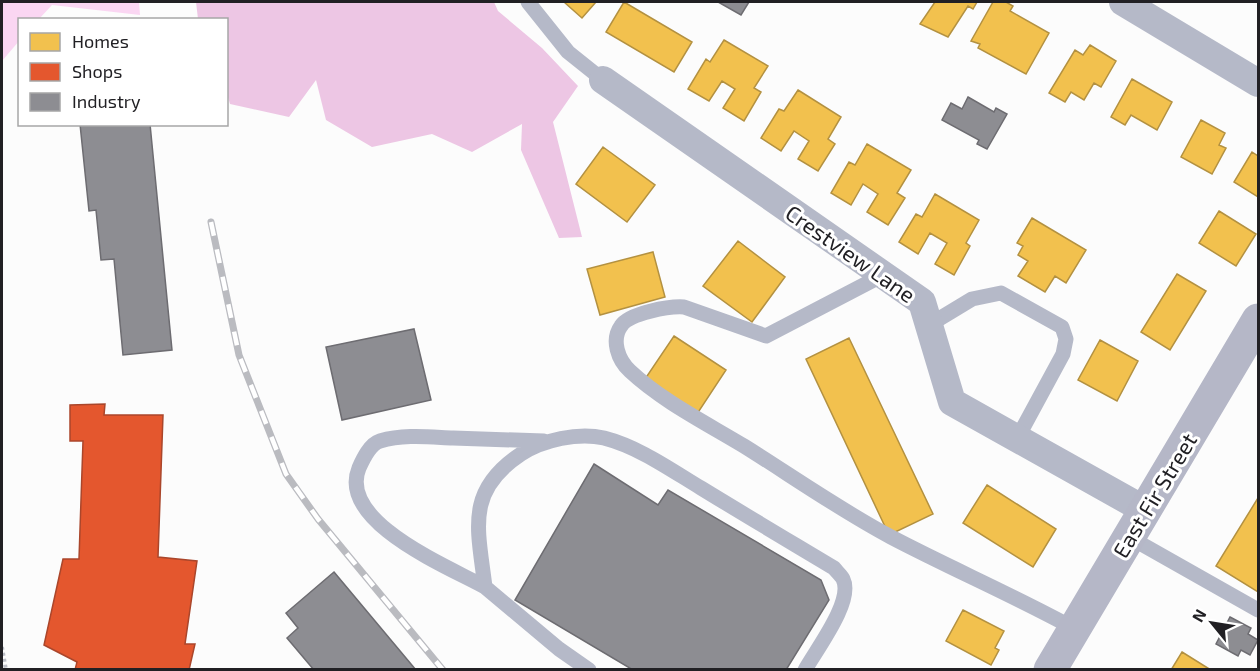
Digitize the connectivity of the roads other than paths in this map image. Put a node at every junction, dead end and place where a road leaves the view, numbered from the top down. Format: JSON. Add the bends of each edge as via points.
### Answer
{"nodes":[{"id":1,"x":528,"y":2,"type":"edge"},
{"id":2,"x":1123,"y":2,"type":"edge"},
{"id":3,"x":603,"y":80,"type":"joint"},
{"id":4,"x":1258,"y":83,"type":"edge"},
{"id":5,"x":883,"y":275,"type":"junction"},
{"id":6,"x":1258,"y":320,"type":"edge"},
{"id":7,"x":929,"y":325,"type":"junction"},
{"id":8,"x":1017,"y":439,"type":"junction"},
{"id":9,"x":551,"y":441,"type":"junction"},
{"id":10,"x":1137,"y":524,"type":"junction"},
{"id":11,"x":484,"y":587,"type":"junction"},
{"id":12,"x":1258,"y":610,"type":"edge"},
{"id":13,"x":1075,"y":628,"type":"junction"},
{"id":14,"x":589,"y":669,"type":"edge"},
{"id":15,"x":805,"y":669,"type":"edge"},
{"id":16,"x":1050,"y":669,"type":"edge"}],
"edges":[{"from":1,"to":3,"type":"lane","via":[[568,52]]},
{"from":2,"to":4,"type":"street"},
{"from":3,"to":5,"type":"street","name":"Crestview Lane"},
{"from":5,"to":7,"type":"street","name":"Crestview Lane","via":[[922,302]]},
{"from":5,"to":13,"type":"lane","via":[[766,336],[684,307],[673,306],[632,317],[618,330],[619,357],[629,370],[680,407],[889,536]]},
{"from":6,"to":10,"type":"street","name":"East Fir Street"},
{"from":7,"to":8,"type":"street","name":"Crestview Lane","via":[[952,402]]},
{"from":7,"to":8,"type":"lane","via":[[972,299],[1001,293],[1062,327],[1066,339],[1063,354]]},
{"from":8,"to":10,"type":"street","name":"Crestview Lane"},
{"from":9,"to":11,"type":"lane","via":[[500,469],[484,494],[478,524]]},
{"from":9,"to":11,"type":"lane","via":[[403,436],[377,442],[364,456],[357,474],[358,495],[372,518],[391,535]]},
{"from":9,"to":15,"type":"lane","via":[[603,438],[635,451],[834,568],[844,579],[845,596],[840,612]]},
{"from":10,"to":12,"type":"lane"},
{"from":10,"to":13,"type":"street","name":"East Fir Street"},
{"from":11,"to":14,"type":"lane"},
{"from":13,"to":16,"type":"street","name":"East Fir Street"}]}
